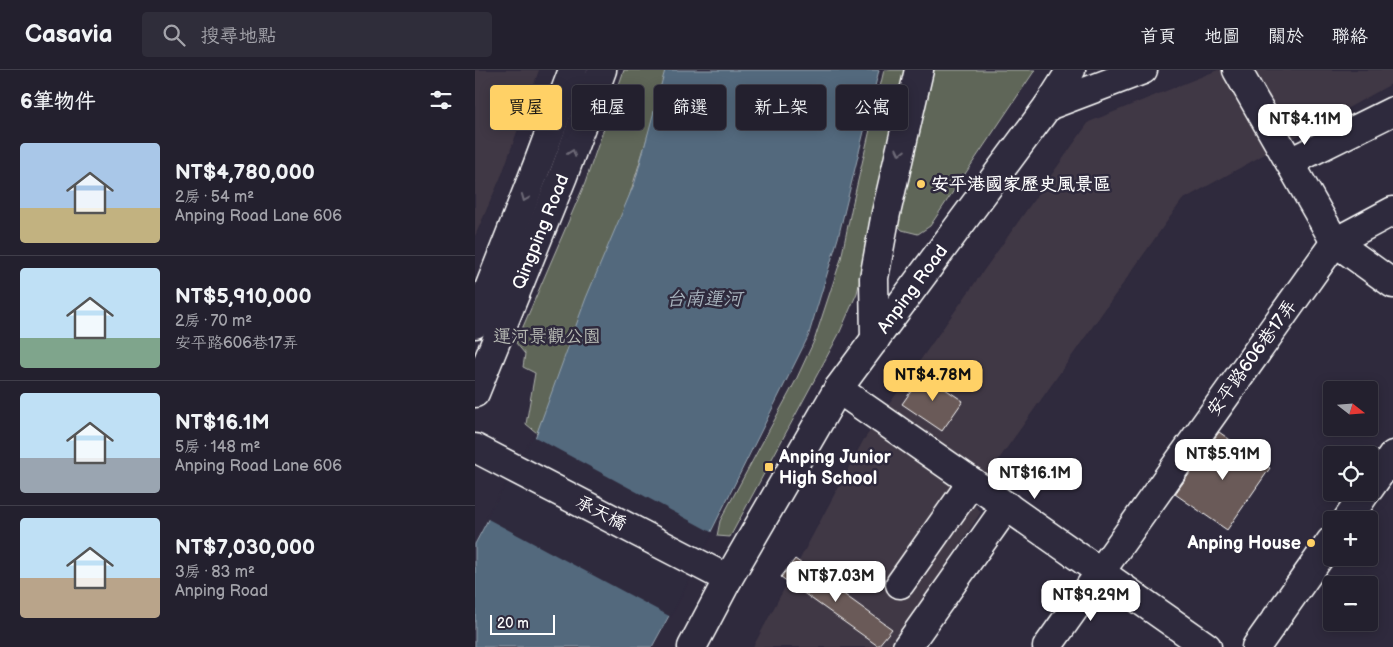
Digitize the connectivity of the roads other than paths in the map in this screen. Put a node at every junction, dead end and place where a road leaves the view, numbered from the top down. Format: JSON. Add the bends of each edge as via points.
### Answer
{"nodes":[{"id":1,"x":573,"y":70,"type":"edge"},
{"id":2,"x":602,"y":70,"type":"edge"},
{"id":3,"x":919,"y":70,"type":"edge"},
{"id":4,"x":1071,"y":70,"type":"edge"},
{"id":5,"x":1143,"y":70,"type":"edge"},
{"id":6,"x":1237,"y":70,"type":"edge"},
{"id":7,"x":1048,"y":106,"type":"junction"},
{"id":8,"x":1393,"y":111,"type":"edge"},
{"id":9,"x":1290,"y":162,"type":"junction"},
{"id":10,"x":1393,"y":211,"type":"edge"},
{"id":11,"x":1335,"y":242,"type":"junction"},
{"id":12,"x":1393,"y":284,"type":"edge"},
{"id":13,"x":475,"y":324,"type":"edge"},
{"id":14,"x":875,"y":340,"type":"junction"},
{"id":15,"x":838,"y":389,"type":"junction"},
{"id":16,"x":475,"y":393,"type":"edge"},
{"id":17,"x":475,"y":448,"type":"edge"},
{"id":18,"x":1393,"y":455,"type":"edge"},
{"id":19,"x":1378,"y":476,"type":"edge"},
{"id":20,"x":972,"y":482,"type":"junction"},
{"id":21,"x":1007,"y":506,"type":"junction"},
{"id":22,"x":1323,"y":552,"type":"edge"},
{"id":23,"x":1099,"y":572,"type":"junction"},
{"id":24,"x":728,"y":578,"type":"junction"},
{"id":25,"x":900,"y":584,"type":"dead end"},
{"id":26,"x":692,"y":647,"type":"edge"},
{"id":27,"x":907,"y":647,"type":"edge"},
{"id":28,"x":1047,"y":647,"type":"edge"},
{"id":29,"x":1207,"y":647,"type":"edge"},
{"id":30,"x":1256,"y":647,"type":"edge"}],
"edges":[{"from":1,"to":13,"type":"street","name":"Qingping Road","one_way":true},
{"from":16,"to":2,"type":"street","name":"Qingping Road","one_way":true},
{"from":3,"to":14,"type":"street","one_way":true,"via":[[874,278]]},
{"from":4,"to":7,"type":"street","name":"Anping Road"},
{"from":5,"to":7,"type":"street"},
{"from":6,"to":9,"type":"street"},
{"from":7,"to":14,"type":"street","name":"Anping Road"},
{"from":8,"to":9,"type":"street"},
{"from":9,"to":11,"type":"street"},
{"from":10,"to":11,"type":"street"},
{"from":11,"to":12,"type":"street"},
{"from":11,"to":23,"type":"street","name":"安平路606巷17弄"},
{"from":14,"to":15,"type":"street","name":"Anping Road"},
{"from":15,"to":20,"type":"street"},
{"from":15,"to":24,"type":"street","name":"Anping Road"},
{"from":17,"to":24,"type":"street","name":"承天橋"},
{"from":18,"to":19,"type":"street"},
{"from":20,"to":21,"type":"street"},
{"from":20,"to":25,"type":"street"},
{"from":21,"to":23,"type":"street"},
{"from":21,"to":27,"type":"street"},
{"from":22,"to":30,"type":"street"},
{"from":23,"to":28,"type":"street","name":"安平路606巷17弄"},
{"from":23,"to":29,"type":"street"},
{"from":24,"to":26,"type":"street","name":"Anping Road"}]}
